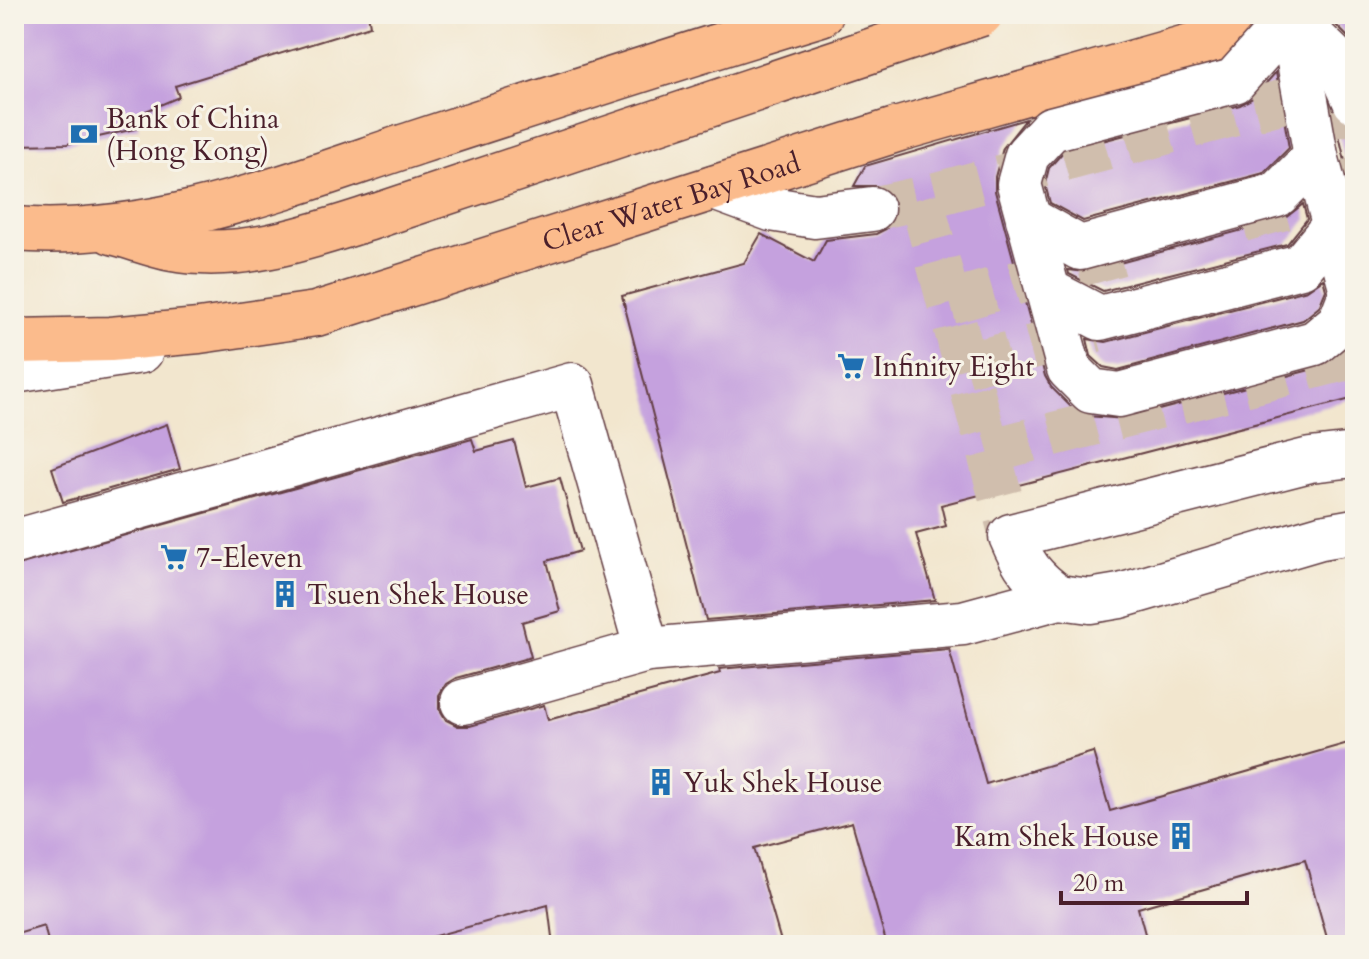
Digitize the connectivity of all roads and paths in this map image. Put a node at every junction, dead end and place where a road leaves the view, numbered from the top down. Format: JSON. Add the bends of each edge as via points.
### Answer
{"nodes":[{"id":1,"x":821,"y":14,"type":"edge"},
{"id":2,"x":981,"y":14,"type":"edge"},
{"id":3,"x":1297,"y":15,"type":"edge"},
{"id":4,"x":1355,"y":101,"type":"edge"},
{"id":5,"x":1316,"y":156,"type":"junction"},
{"id":6,"x":714,"y":188,"type":"junction"},
{"id":7,"x":872,"y":209,"type":"tunnel mouth"},
{"id":8,"x":1028,"y":219,"type":"junction"},
{"id":9,"x":1334,"y":226,"type":"junction"},
{"id":10,"x":98,"y":228,"type":"junction"},
{"id":11,"x":14,"y":229,"type":"edge"},
{"id":12,"x":1048,"y":291,"type":"junction"},
{"id":13,"x":316,"y":314,"type":"junction"},
{"id":14,"x":14,"y":341,"type":"edge"},
{"id":15,"x":14,"y":371,"type":"edge"},
{"id":16,"x":1355,"y":455,"type":"edge"},
{"id":17,"x":1355,"y":531,"type":"edge"},
{"id":18,"x":14,"y":542,"type":"edge"},
{"id":19,"x":1059,"y":597,"type":"junction"},
{"id":20,"x":647,"y":650,"type":"junction"},
{"id":21,"x":463,"y":702,"type":"dead end"}],
"edges":[{"from":1,"to":10,"type":"main road","via":[[296,185],[168,217]]},
{"from":2,"to":10,"type":"main road","bridge":true,"via":[[313,236],[242,252],[174,249]]},
{"from":3,"to":4,"type":"lane","bridge":true,"via":[[1338,62]]},
{"from":3,"to":5,"type":"lane","bridge":true},
{"from":3,"to":6,"type":"main road","name":"Clear Water Bay Road"},
{"from":3,"to":8,"type":"lane","bridge":true,"via":[[1234,81],[1051,129],[1027,155],[1019,184]]},
{"from":5,"to":8,"type":"lane","bridge":true,"via":[[1277,195],[1080,248]]},
{"from":5,"to":9,"type":"lane","bridge":true},
{"from":6,"to":7,"type":"lane","via":[[771,209],[815,216]]},
{"from":6,"to":13,"type":"main road","name":"Clear Water Bay Road"},
{"from":8,"to":12,"type":"lane","bridge":true},
{"from":9,"to":12,"type":"lane","bridge":true,"via":[[1301,266],[1100,318]]},
{"from":9,"to":12,"type":"lane","bridge":true,"via":[[1352,291],[1340,322],[1315,343],[1119,395],[1091,391],[1069,369]]},
{"from":10,"to":11,"type":"main road"},
{"from":13,"to":14,"type":"main road","name":"Clear Water Bay Road","via":[[110,339]]},
{"from":13,"to":15,"type":"lane","via":[[100,359]]},
{"from":16,"to":19,"type":"lane","via":[[1310,460],[1011,536],[1037,581]]},
{"from":17,"to":19,"type":"lane","via":[[1120,596],[1090,601]]},
{"from":18,"to":20,"type":"lane","via":[[572,385]]},
{"from":19,"to":20,"type":"lane","via":[[963,623]]},
{"from":20,"to":21,"type":"lane"}]}
